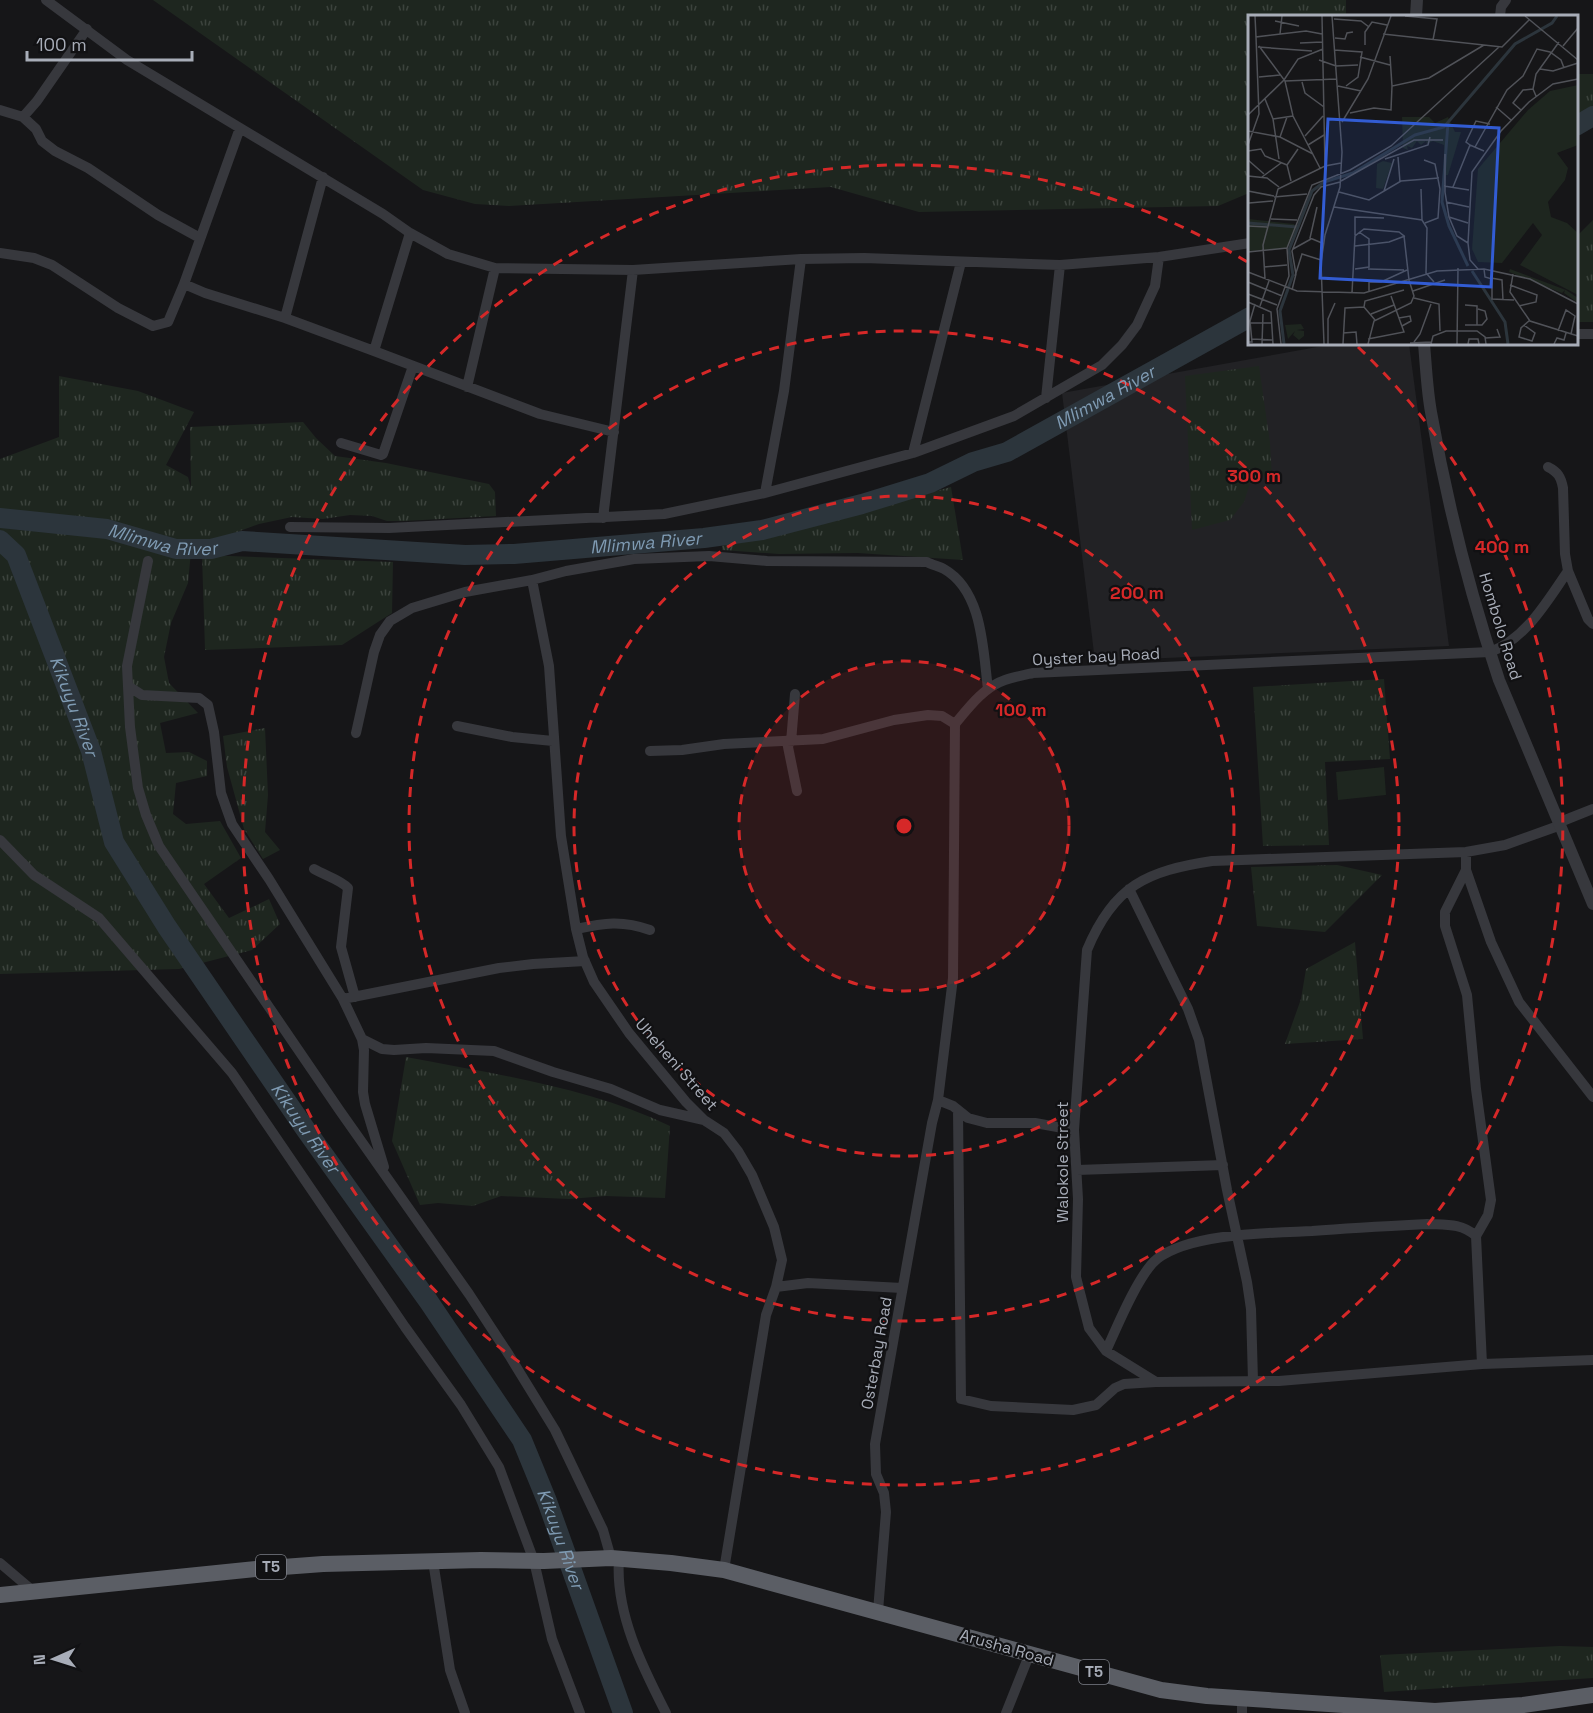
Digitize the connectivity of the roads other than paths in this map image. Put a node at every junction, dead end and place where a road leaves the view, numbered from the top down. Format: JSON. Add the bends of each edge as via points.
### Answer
{"nodes":[{"id":1,"x":46,"y":0,"type":"edge"},
{"id":2,"x":1417,"y":0,"type":"edge"},
{"id":3,"x":1416,"y":15,"type":"edge"},
{"id":4,"x":87,"y":30,"type":"junction"},
{"id":5,"x":0,"y":110,"type":"edge"},
{"id":6,"x":23,"y":117,"type":"junction"},
{"id":7,"x":240,"y":128,"type":"junction"},
{"id":8,"x":323,"y":177,"type":"junction"},
{"id":9,"x":410,"y":233,"type":"junction"},
{"id":10,"x":200,"y":238,"type":"junction"},
{"id":11,"x":1248,"y":243,"type":"edge"},
{"id":12,"x":0,"y":253,"type":"edge"},
{"id":13,"x":1159,"y":257,"type":"junction"},
{"id":14,"x":801,"y":258,"type":"junction"},
{"id":15,"x":962,"y":262,"type":"junction"},
{"id":16,"x":1060,"y":264,"type":"junction"},
{"id":17,"x":495,"y":268,"type":"junction"},
{"id":18,"x":633,"y":270,"type":"junction"},
{"id":19,"x":184,"y":284,"type":"junction"},
{"id":20,"x":285,"y":318,"type":"junction"},
{"id":21,"x":1424,"y":345,"type":"edge"},
{"id":22,"x":374,"y":351,"type":"junction"},
{"id":23,"x":413,"y":366,"type":"junction"},
{"id":24,"x":467,"y":387,"type":"junction"},
{"id":25,"x":1046,"y":398,"type":"junction"},
{"id":26,"x":614,"y":432,"type":"junction"},
{"id":27,"x":341,"y":443,"type":"dead end"},
{"id":28,"x":913,"y":453,"type":"junction"},
{"id":29,"x":1548,"y":468,"type":"dead end"},
{"id":30,"x":765,"y":494,"type":"junction"},
{"id":31,"x":603,"y":518,"type":"junction"},
{"id":32,"x":290,"y":527,"type":"dead end"},
{"id":33,"x":148,"y":561,"type":"dead end"},
{"id":34,"x":1568,"y":571,"type":"junction"},
{"id":35,"x":532,"y":580,"type":"junction"},
{"id":36,"x":1593,"y":624,"type":"edge"},
{"id":37,"x":1490,"y":652,"type":"junction"},
{"id":38,"x":128,"y":686,"type":"junction"},
{"id":39,"x":988,"y":689,"type":"junction"},
{"id":40,"x":795,"y":694,"type":"dead end"},
{"id":41,"x":956,"y":724,"type":"junction"},
{"id":42,"x":457,"y":726,"type":"dead end"},
{"id":43,"x":356,"y":733,"type":"dead end"},
{"id":44,"x":553,"y":741,"type":"junction"},
{"id":45,"x":789,"y":742,"type":"junction"},
{"id":46,"x":650,"y":751,"type":"dead end"},
{"id":47,"x":797,"y":791,"type":"dead end"},
{"id":48,"x":1593,"y":809,"type":"edge"},
{"id":49,"x":1560,"y":824,"type":"junction"},
{"id":50,"x":0,"y":840,"type":"edge"},
{"id":51,"x":1466,"y":852,"type":"junction"},
{"id":52,"x":314,"y":869,"type":"dead end"},
{"id":53,"x":1466,"y":870,"type":"junction"},
{"id":54,"x":1129,"y":889,"type":"junction"},
{"id":55,"x":1593,"y":904,"type":"edge"},
{"id":56,"x":576,"y":929,"type":"junction"},
{"id":57,"x":650,"y":930,"type":"dead end"},
{"id":58,"x":585,"y":961,"type":"junction"},
{"id":59,"x":355,"y":997,"type":"junction"},
{"id":60,"x":343,"y":999,"type":"junction"},
{"id":61,"x":362,"y":1039,"type":"junction"},
{"id":62,"x":1593,"y":1097,"type":"edge"},
{"id":63,"x":938,"y":1100,"type":"junction"},
{"id":64,"x":958,"y":1110,"type":"junction"},
{"id":65,"x":704,"y":1120,"type":"junction"},
{"id":66,"x":1074,"y":1130,"type":"junction"},
{"id":67,"x":1223,"y":1166,"type":"junction"},
{"id":68,"x":1077,"y":1170,"type":"junction"},
{"id":69,"x":389,"y":1179,"type":"junction"},
{"id":70,"x":1238,"y":1235,"type":"junction"},
{"id":71,"x":1476,"y":1236,"type":"junction"},
{"id":72,"x":776,"y":1287,"type":"junction"},
{"id":73,"x":902,"y":1288,"type":"junction"},
{"id":74,"x":1106,"y":1351,"type":"junction"},
{"id":75,"x":1593,"y":1360,"type":"edge"},
{"id":76,"x":1482,"y":1364,"type":"junction"},
{"id":77,"x":1156,"y":1382,"type":"junction"},
{"id":78,"x":1253,"y":1382,"type":"junction"},
{"id":79,"x":612,"y":1559,"type":"junction"},
{"id":80,"x":433,"y":1561,"type":"junction"},
{"id":81,"x":539,"y":1561,"type":"junction"},
{"id":82,"x":0,"y":1563,"type":"edge"},
{"id":83,"x":724,"y":1570,"type":"junction"},
{"id":84,"x":33,"y":1591,"type":"junction"},
{"id":85,"x":0,"y":1595,"type":"edge"},
{"id":86,"x":878,"y":1611,"type":"junction"},
{"id":87,"x":1030,"y":1653,"type":"junction"},
{"id":88,"x":1593,"y":1695,"type":"edge"},
{"id":89,"x":1242,"y":1706,"type":"edge"},
{"id":90,"x":1411,"y":1711,"type":"edge"},
{"id":91,"x":465,"y":1713,"type":"edge"},
{"id":92,"x":580,"y":1713,"type":"edge"},
{"id":93,"x":666,"y":1713,"type":"edge"},
{"id":94,"x":1006,"y":1713,"type":"edge"}],
"edges":[{"from":1,"to":4,"type":"street"},
{"from":2,"to":3,"type":"street"},
{"from":4,"to":6,"type":"street"},
{"from":4,"to":7,"type":"street","via":[[128,60]]},
{"from":5,"to":6,"type":"street"},
{"from":6,"to":10,"type":"street","via":[[55,151]]},
{"from":7,"to":8,"type":"street"},
{"from":7,"to":10,"type":"street"},
{"from":8,"to":9,"type":"street"},
{"from":8,"to":20,"type":"street"},
{"from":9,"to":17,"type":"street","via":[[448,255]]},
{"from":9,"to":22,"type":"street"},
{"from":10,"to":19,"type":"street"},
{"from":11,"to":13,"type":"street"},
{"from":12,"to":19,"type":"street","via":[[52,265],[153,326],[168,322]]},
{"from":13,"to":16,"type":"street"},
{"from":13,"to":25,"type":"street","via":[[1155,286],[1137,326],[1122,345],[1102,365]]},
{"from":14,"to":15,"type":"street"},
{"from":14,"to":18,"type":"street"},
{"from":14,"to":30,"type":"street","via":[[784,391]]},
{"from":15,"to":16,"type":"street"},
{"from":15,"to":28,"type":"street"},
{"from":16,"to":25,"type":"street"},
{"from":17,"to":18,"type":"street"},
{"from":17,"to":24,"type":"street"},
{"from":18,"to":26,"type":"street"},
{"from":19,"to":20,"type":"street"},
{"from":20,"to":22,"type":"street"},
{"from":21,"to":37,"type":"street","name":"Hombolo Road","via":[[1431,411],[1456,533]]},
{"from":22,"to":23,"type":"street"},
{"from":23,"to":24,"type":"street"},
{"from":23,"to":27,"type":"street","via":[[383,454]]},
{"from":24,"to":26,"type":"street","via":[[540,414]]},
{"from":25,"to":28,"type":"street","via":[[1014,416]]},
{"from":26,"to":31,"type":"street"},
{"from":28,"to":30,"type":"street"},
{"from":29,"to":34,"type":"street","via":[[1557,472],[1563,488]]},
{"from":30,"to":31,"type":"street","via":[[664,514]]},
{"from":31,"to":32,"type":"street","via":[[389,528]]},
{"from":33,"to":38,"type":"street","via":[[130,646]]},
{"from":34,"to":36,"type":"street","via":[[1587,619]]},
{"from":34,"to":37,"type":"street","via":[[1524,629],[1505,646]]},
{"from":35,"to":39,"type":"street","via":[[634,560],[709,556],[767,561],[927,562],[946,570],[963,586],[973,604]]},
{"from":35,"to":43,"type":"street","via":[[465,592],[412,608],[390,621],[374,652]]},
{"from":35,"to":44,"type":"street","name":"Uheheni Street","via":[[549,666]]},
{"from":37,"to":39,"type":"street","name":"Oyster bay Road","via":[[1034,674],[1005,680]]},
{"from":37,"to":49,"type":"street","name":"Hombolo Road"},
{"from":38,"to":60,"type":"street","via":[[142,695],[199,698],[208,705],[221,793],[232,825]]},
{"from":38,"to":69,"type":"street","via":[[138,788],[159,846]]},
{"from":39,"to":41,"type":"street","name":"Oyster bay Road"},
{"from":40,"to":45,"type":"street"},
{"from":41,"to":45,"type":"street","via":[[928,715],[823,739]]},
{"from":41,"to":63,"type":"street","via":[[953,978]]},
{"from":42,"to":44,"type":"street"},
{"from":44,"to":56,"type":"street","name":"Uheheni Street","via":[[561,836]]},
{"from":45,"to":46,"type":"street"},
{"from":45,"to":47,"type":"street"},
{"from":48,"to":49,"type":"street","name":"Walokole Street"},
{"from":49,"to":51,"type":"street","name":"Walokole Street","via":[[1505,844]]},
{"from":49,"to":55,"type":"street","name":"Hombolo Road"},
{"from":50,"to":81,"type":"street","via":[[34,876],[99,918],[232,1073],[461,1405],[499,1467]]},
{"from":51,"to":53,"type":"street"},
{"from":51,"to":54,"type":"street","name":"Walokole Street","via":[[1212,861],[1150,875]]},
{"from":52,"to":59,"type":"street","via":[[348,888],[341,947]]},
{"from":53,"to":62,"type":"street","via":[[1491,942],[1519,1002]]},
{"from":53,"to":71,"type":"street","via":[[1445,912],[1444,926],[1467,995],[1491,1200]]},
{"from":54,"to":66,"type":"street","name":"Walokole Street","via":[[1106,914],[1087,950]]},
{"from":54,"to":67,"type":"street","via":[[1188,1009],[1199,1040]]},
{"from":56,"to":57,"type":"street","via":[[617,922]]},
{"from":56,"to":58,"type":"street","name":"Uheheni Street"},
{"from":58,"to":59,"type":"street","via":[[500,968]]},
{"from":58,"to":65,"type":"street","name":"Uheheni Street","via":[[594,982],[629,1033]]},
{"from":59,"to":60,"type":"street"},
{"from":60,"to":61,"type":"street"},
{"from":61,"to":65,"type":"street","via":[[382,1049],[494,1051],[611,1089],[660,1110]]},
{"from":61,"to":69,"type":"street","via":[[365,1104]]},
{"from":63,"to":64,"type":"street"},
{"from":63,"to":73,"type":"street","name":"Osterbay Road"},
{"from":64,"to":66,"type":"street","via":[[968,1118],[987,1123],[1035,1123]]},
{"from":64,"to":77,"type":"street","via":[[961,1399],[991,1406],[1073,1410],[1096,1405],[1124,1384]]},
{"from":65,"to":72,"type":"street","name":"Uheheni Street","via":[[724,1133],[752,1175],[774,1227],[782,1260]]},
{"from":66,"to":68,"type":"street","name":"Walokole Street"},
{"from":67,"to":68,"type":"street"},
{"from":67,"to":70,"type":"street"},
{"from":68,"to":74,"type":"street","name":"Walokole Street","via":[[1076,1277],[1089,1328]]},
{"from":69,"to":79,"type":"street","via":[[475,1302],[555,1430],[603,1530]]},
{"from":70,"to":71,"type":"street","via":[[1427,1224],[1457,1225]]},
{"from":70,"to":74,"type":"street","via":[[1174,1248],[1155,1260]]},
{"from":70,"to":78,"type":"street","via":[[1251,1309]]},
{"from":71,"to":76,"type":"street"},
{"from":72,"to":73,"type":"street","via":[[808,1283]]},
{"from":72,"to":83,"type":"street","name":"Uheheni Street","via":[[766,1315]]},
{"from":73,"to":86,"type":"street","name":"Osterbay Road","via":[[875,1444],[876,1474],[886,1512]]},
{"from":74,"to":77,"type":"street","name":"Walokole Street"},
{"from":75,"to":76,"type":"street"},
{"from":76,"to":78,"type":"street"},
{"from":77,"to":78,"type":"street"},
{"from":79,"to":81,"type":"highway","number":"T5"},
{"from":79,"to":83,"type":"highway","name":"Arusha Road","number":"T5"},
{"from":79,"to":93,"type":"street","via":[[627,1623]]},
{"from":80,"to":81,"type":"highway","number":"T5"},
{"from":80,"to":84,"type":"highway","number":"T5","via":[[278,1567]]},
{"from":80,"to":91,"type":"street","via":[[450,1670]]},
{"from":81,"to":92,"type":"street","via":[[552,1640]]},
{"from":82,"to":84,"type":"street"},
{"from":83,"to":86,"type":"highway","name":"Arusha Road","number":"T5"},
{"from":84,"to":85,"type":"highway","number":"T5"},
{"from":86,"to":87,"type":"highway","name":"Arusha Road","number":"T5"},
{"from":87,"to":89,"type":"highway","name":"Arusha Road","number":"T5","via":[[1161,1690]]},
{"from":87,"to":94,"type":"street"},
{"from":88,"to":90,"type":"highway","name":"Arusha Road","number":"T5","via":[[1523,1705]]},
{"from":89,"to":90,"type":"highway","name":"Arusha Road","number":"T5"}]}
